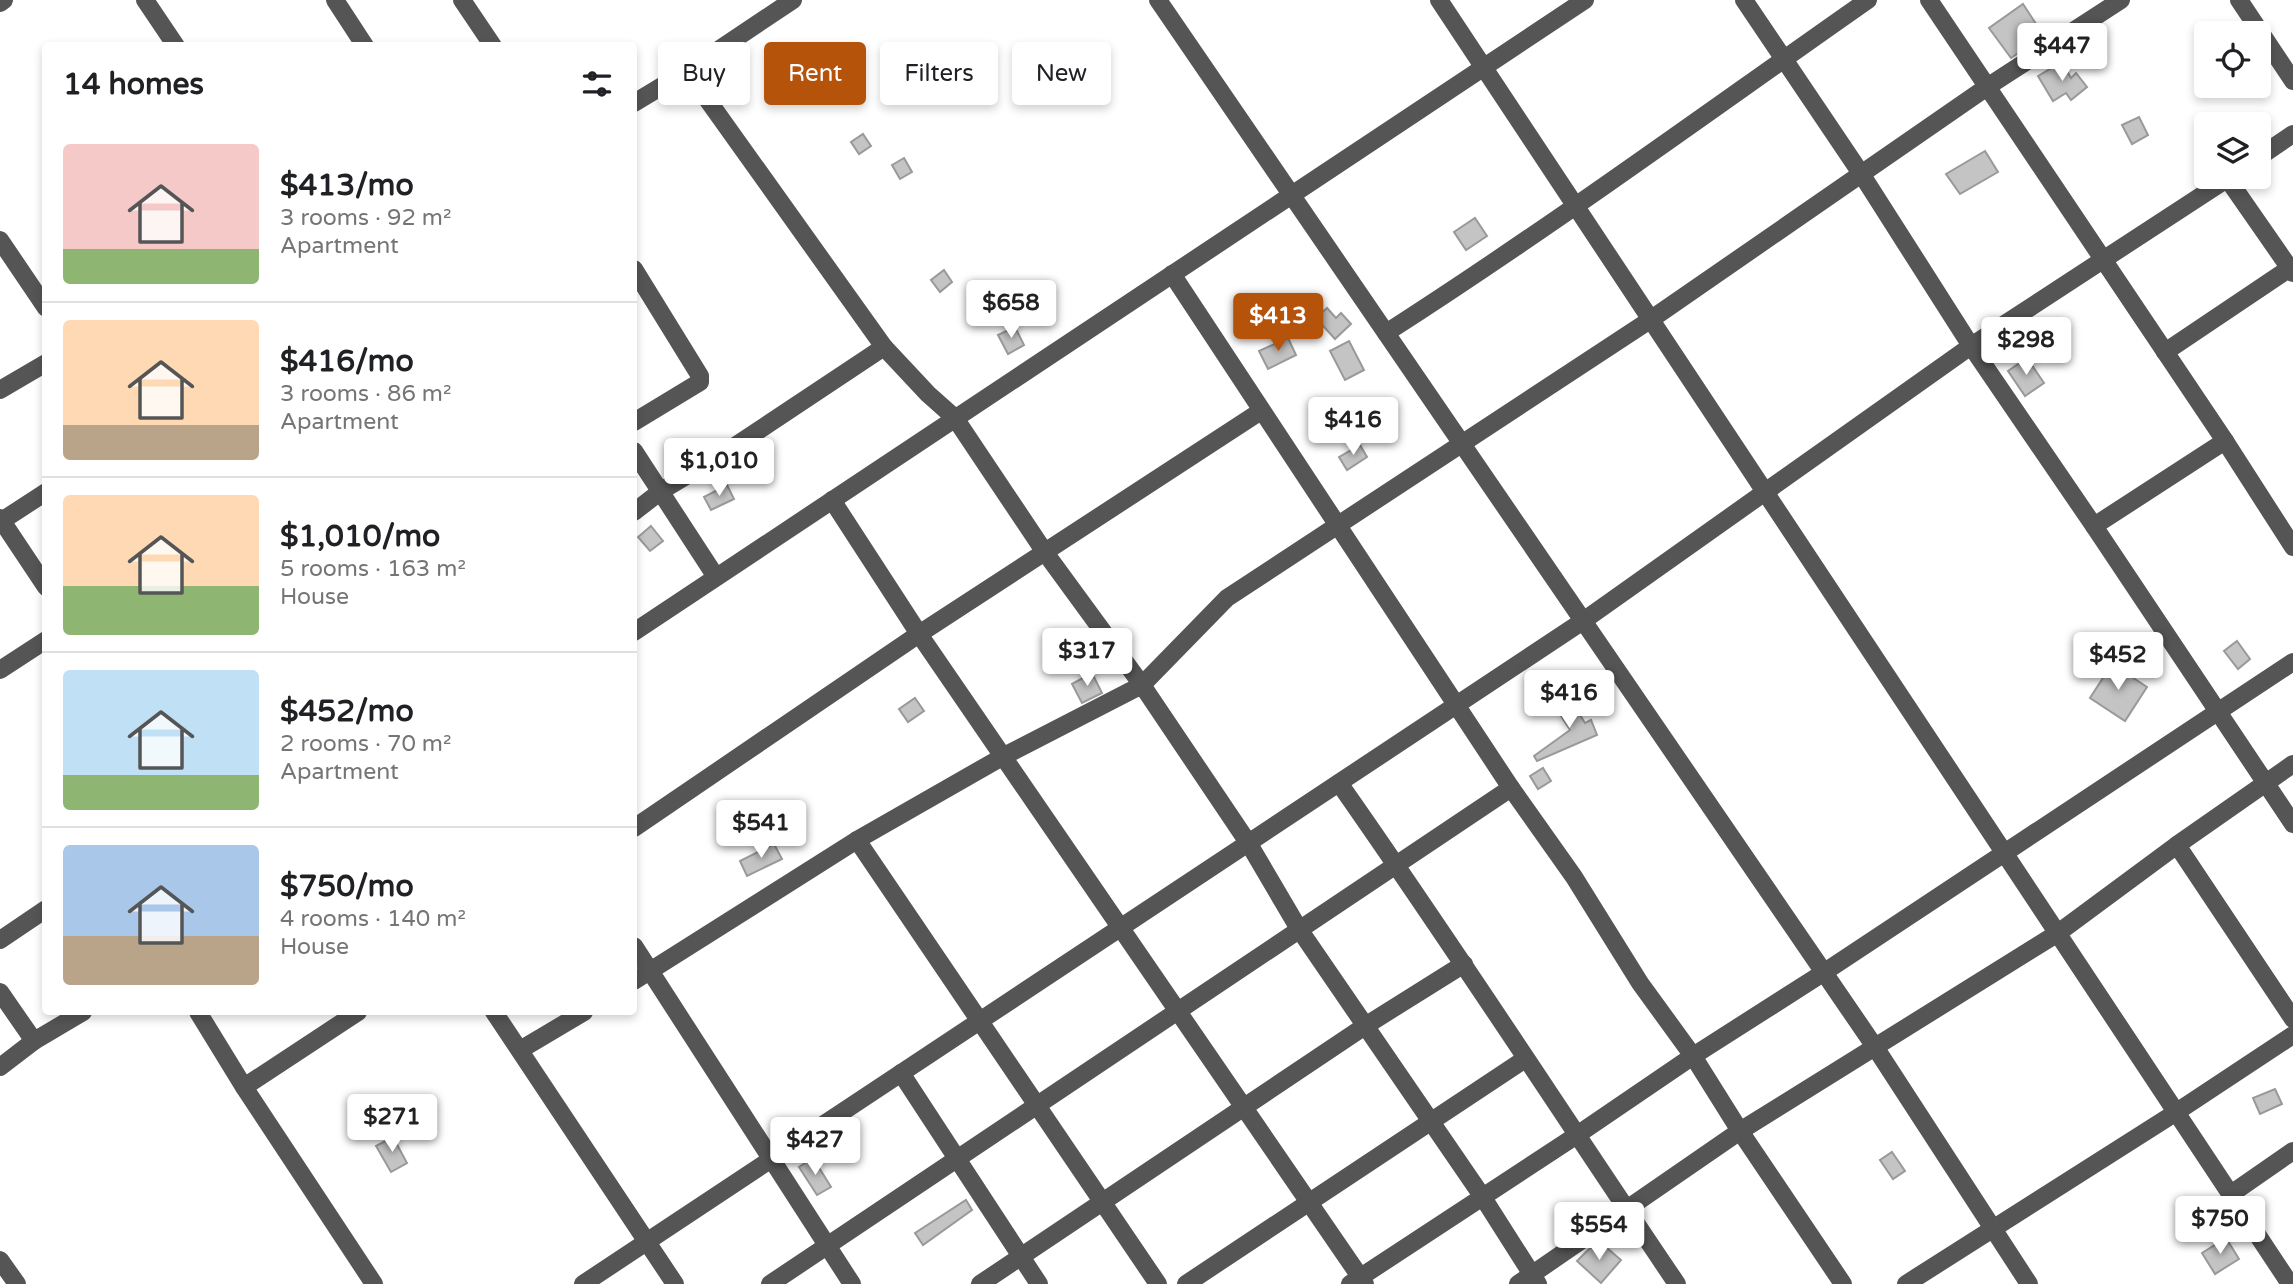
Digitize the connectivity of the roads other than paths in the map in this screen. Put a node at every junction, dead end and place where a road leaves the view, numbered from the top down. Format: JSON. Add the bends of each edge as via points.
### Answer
{"nodes":[{"id":1,"x":145,"y":0,"type":"edge"},
{"id":2,"x":335,"y":0,"type":"edge"},
{"id":3,"x":462,"y":0,"type":"edge"},
{"id":4,"x":793,"y":0,"type":"edge"},
{"id":5,"x":1439,"y":0,"type":"edge"},
{"id":6,"x":1586,"y":0,"type":"edge"},
{"id":7,"x":1744,"y":0,"type":"edge"},
{"id":8,"x":1868,"y":0,"type":"edge"},
{"id":9,"x":1929,"y":0,"type":"edge"},
{"id":10,"x":2121,"y":0,"type":"edge"},
{"id":11,"x":2239,"y":0,"type":"edge"},
{"id":12,"x":1164,"y":2,"type":"edge"},
{"id":13,"x":173,"y":42,"type":"edge"},
{"id":14,"x":362,"y":42,"type":"edge"},
{"id":15,"x":490,"y":42,"type":"edge"},
{"id":16,"x":730,"y":42,"type":"edge"},
{"id":17,"x":1784,"y":59,"type":"junction"},
{"id":18,"x":1484,"y":67,"type":"junction"},
{"id":19,"x":2293,"y":81,"type":"edge"},
{"id":20,"x":1987,"y":87,"type":"junction"},
{"id":21,"x":658,"y":89,"type":"edge"},
{"id":22,"x":637,"y":101,"type":"edge"},
{"id":23,"x":711,"y":105,"type":"edge"},
{"id":24,"x":2293,"y":134,"type":"edge"},
{"id":25,"x":2271,"y":149,"type":"edge"},
{"id":26,"x":1862,"y":175,"type":"junction"},
{"id":27,"x":2210,"y":189,"type":"edge"},
{"id":28,"x":2236,"y":189,"type":"edge"},
{"id":29,"x":1292,"y":195,"type":"junction"},
{"id":30,"x":1577,"y":206,"type":"junction"},
{"id":31,"x":0,"y":240,"type":"edge"},
{"id":32,"x":2103,"y":261,"type":"junction"},
{"id":33,"x":2292,"y":269,"type":"edge"},
{"id":34,"x":1172,"y":274,"type":"junction"},
{"id":35,"x":637,"y":278,"type":"edge"},
{"id":36,"x":42,"y":302,"type":"edge"},
{"id":37,"x":1650,"y":320,"type":"junction"},
{"id":38,"x":1386,"y":333,"type":"junction"},
{"id":39,"x":884,"y":346,"type":"junction"},
{"id":40,"x":1971,"y":346,"type":"junction"},
{"id":41,"x":2165,"y":352,"type":"junction"},
{"id":42,"x":42,"y":365,"type":"edge"},
{"id":43,"x":0,"y":390,"type":"edge"},
{"id":44,"x":1261,"y":411,"type":"junction"},
{"id":45,"x":955,"y":418,"type":"junction"},
{"id":46,"x":637,"y":420,"type":"edge"},
{"id":47,"x":2225,"y":441,"type":"junction"},
{"id":48,"x":1463,"y":443,"type":"junction"},
{"id":49,"x":637,"y":456,"type":"edge"},
{"id":50,"x":661,"y":491,"type":"junction"},
{"id":51,"x":1765,"y":493,"type":"junction"},
{"id":52,"x":42,"y":494,"type":"edge"},
{"id":53,"x":832,"y":500,"type":"junction"},
{"id":54,"x":637,"y":510,"type":"edge"},
{"id":55,"x":1,"y":520,"type":"edge"},
{"id":56,"x":1338,"y":524,"type":"junction"},
{"id":57,"x":2094,"y":526,"type":"junction"},
{"id":58,"x":2293,"y":547,"type":"edge"},
{"id":59,"x":1044,"y":551,"type":"junction"},
{"id":60,"x":716,"y":577,"type":"junction"},
{"id":61,"x":42,"y":581,"type":"edge"},
{"id":62,"x":1583,"y":621,"type":"junction"},
{"id":63,"x":637,"y":630,"type":"edge"},
{"id":64,"x":919,"y":634,"type":"junction"},
{"id":65,"x":42,"y":643,"type":"edge"},
{"id":66,"x":2293,"y":662,"type":"edge"},
{"id":67,"x":0,"y":670,"type":"edge"},
{"id":68,"x":1142,"y":685,"type":"junction"},
{"id":69,"x":1457,"y":705,"type":"junction"},
{"id":70,"x":2218,"y":711,"type":"junction"},
{"id":71,"x":1004,"y":756,"type":"junction"},
{"id":72,"x":2293,"y":764,"type":"edge"},
{"id":73,"x":2267,"y":782,"type":"junction"},
{"id":74,"x":1339,"y":783,"type":"junction"},
{"id":75,"x":1511,"y":788,"type":"junction"},
{"id":76,"x":2293,"y":824,"type":"edge"},
{"id":77,"x":637,"y":826,"type":"edge"},
{"id":78,"x":857,"y":840,"type":"junction"},
{"id":79,"x":1249,"y":844,"type":"junction"},
{"id":80,"x":2177,"y":845,"type":"junction"},
{"id":81,"x":2005,"y":852,"type":"junction"},
{"id":82,"x":1395,"y":866,"type":"junction"},
{"id":83,"x":42,"y":912,"type":"edge"},
{"id":84,"x":1122,"y":927,"type":"junction"},
{"id":85,"x":1299,"y":929,"type":"junction"},
{"id":86,"x":2059,"y":933,"type":"junction"},
{"id":87,"x":0,"y":940,"type":"edge"},
{"id":88,"x":637,"y":951,"type":"edge"},
{"id":89,"x":1464,"y":964,"type":"junction"},
{"id":90,"x":650,"y":971,"type":"junction"},
{"id":91,"x":1823,"y":973,"type":"junction"},
{"id":92,"x":637,"y":979,"type":"edge"},
{"id":93,"x":0,"y":992,"type":"edge"},
{"id":94,"x":1179,"y":1010,"type":"junction"},
{"id":95,"x":78,"y":1015,"type":"edge"},
{"id":96,"x":200,"y":1015,"type":"edge"},
{"id":97,"x":353,"y":1015,"type":"edge"},
{"id":98,"x":496,"y":1015,"type":"edge"},
{"id":99,"x":579,"y":1015,"type":"edge"},
{"id":100,"x":2293,"y":1019,"type":"edge"},
{"id":101,"x":981,"y":1021,"type":"junction"},
{"id":102,"x":1365,"y":1026,"type":"junction"},
{"id":103,"x":2293,"y":1034,"type":"edge"},
{"id":104,"x":34,"y":1041,"type":"junction"},
{"id":105,"x":1875,"y":1047,"type":"junction"},
{"id":106,"x":520,"y":1051,"type":"junction"},
{"id":107,"x":1693,"y":1056,"type":"junction"},
{"id":108,"x":1525,"y":1059,"type":"junction"},
{"id":109,"x":0,"y":1067,"type":"edge"},
{"id":110,"x":901,"y":1073,"type":"junction"},
{"id":111,"x":244,"y":1087,"type":"junction"},
{"id":112,"x":1037,"y":1105,"type":"junction"},
{"id":113,"x":1244,"y":1107,"type":"junction"},
{"id":114,"x":2175,"y":1113,"type":"junction"},
{"id":115,"x":1430,"y":1123,"type":"junction"},
{"id":116,"x":1740,"y":1131,"type":"junction"},
{"id":117,"x":1577,"y":1135,"type":"junction"},
{"id":118,"x":2293,"y":1151,"type":"edge"},
{"id":119,"x":957,"y":1159,"type":"junction"},
{"id":120,"x":771,"y":1160,"type":"junction"},
{"id":121,"x":2231,"y":1194,"type":"junction"},
{"id":122,"x":1482,"y":1196,"type":"junction"},
{"id":123,"x":1103,"y":1202,"type":"junction"},
{"id":124,"x":1309,"y":1202,"type":"junction"},
{"id":125,"x":1627,"y":1210,"type":"junction"},
{"id":126,"x":1992,"y":1230,"type":"junction"},
{"id":127,"x":647,"y":1242,"type":"junction"},
{"id":128,"x":827,"y":1246,"type":"junction"},
{"id":129,"x":1021,"y":1256,"type":"junction"},
{"id":130,"x":0,"y":1260,"type":"edge"},
{"id":131,"x":1529,"y":1281,"type":"edge"},
{"id":132,"x":1358,"y":1282,"type":"edge"},
{"id":133,"x":16,"y":1284,"type":"edge"},
{"id":134,"x":374,"y":1284,"type":"edge"},
{"id":135,"x":583,"y":1284,"type":"edge"},
{"id":136,"x":675,"y":1284,"type":"edge"},
{"id":137,"x":770,"y":1284,"type":"edge"},
{"id":138,"x":852,"y":1284,"type":"edge"},
{"id":139,"x":980,"y":1284,"type":"edge"},
{"id":140,"x":1039,"y":1284,"type":"edge"},
{"id":141,"x":1158,"y":1284,"type":"edge"},
{"id":142,"x":1186,"y":1284,"type":"edge"},
{"id":143,"x":1677,"y":1284,"type":"edge"},
{"id":144,"x":1843,"y":1284,"type":"edge"},
{"id":145,"x":1906,"y":1284,"type":"edge"},
{"id":146,"x":2029,"y":1284,"type":"edge"},
{"id":147,"x":2290,"y":1284,"type":"edge"}],
"edges":[{"from":1,"to":13,"type":"street"},
{"from":2,"to":14,"type":"street"},
{"from":3,"to":15,"type":"street"},
{"from":4,"to":16,"type":"street"},
{"from":5,"to":18,"type":"street"},
{"from":6,"to":18,"type":"street"},
{"from":7,"to":17,"type":"street"},
{"from":8,"to":17,"type":"street"},
{"from":9,"to":20,"type":"street"},
{"from":10,"to":20,"type":"street"},
{"from":11,"to":19,"type":"street"},
{"from":12,"to":29,"type":"street"},
{"from":17,"to":26,"type":"street"},
{"from":17,"to":30,"type":"street"},
{"from":18,"to":29,"type":"street"},
{"from":18,"to":30,"type":"street"},
{"from":20,"to":26,"type":"street"},
{"from":20,"to":32,"type":"street"},
{"from":21,"to":22,"type":"street"},
{"from":23,"to":39,"type":"street"},
{"from":24,"to":25,"type":"street"},
{"from":26,"to":37,"type":"street"},
{"from":26,"to":40,"type":"street"},
{"from":27,"to":32,"type":"street"},
{"from":28,"to":33,"type":"street"},
{"from":29,"to":34,"type":"street"},
{"from":29,"to":38,"type":"street"},
{"from":30,"to":37,"type":"street"},
{"from":30,"to":38,"type":"street"},
{"from":31,"to":36,"type":"street"},
{"from":32,"to":40,"type":"street"},
{"from":32,"to":41,"type":"street"},
{"from":33,"to":41,"type":"street"},
{"from":34,"to":44,"type":"street"},
{"from":34,"to":45,"type":"street"},
{"from":35,"to":46,"type":"street","via":[[700,382]]},
{"from":37,"to":48,"type":"street"},
{"from":37,"to":51,"type":"street"},
{"from":38,"to":48,"type":"street"},
{"from":39,"to":45,"type":"street"},
{"from":39,"to":50,"type":"street"},
{"from":40,"to":51,"type":"street"},
{"from":40,"to":57,"type":"street"},
{"from":41,"to":47,"type":"street"},
{"from":42,"to":43,"type":"street"},
{"from":44,"to":56,"type":"street"},
{"from":44,"to":59,"type":"street"},
{"from":45,"to":53,"type":"street"},
{"from":45,"to":59,"type":"street"},
{"from":47,"to":57,"type":"street"},
{"from":47,"to":58,"type":"street"},
{"from":48,"to":56,"type":"street"},
{"from":48,"to":62,"type":"street"},
{"from":49,"to":50,"type":"street"},
{"from":50,"to":54,"type":"street"},
{"from":50,"to":60,"type":"street"},
{"from":51,"to":62,"type":"street"},
{"from":51,"to":81,"type":"street"},
{"from":52,"to":55,"type":"street"},
{"from":53,"to":60,"type":"street"},
{"from":53,"to":64,"type":"street"},
{"from":55,"to":61,"type":"street"},
{"from":56,"to":68,"type":"street","via":[[1227,598]]},
{"from":56,"to":69,"type":"street"},
{"from":57,"to":70,"type":"street"},
{"from":59,"to":64,"type":"street"},
{"from":59,"to":68,"type":"street"},
{"from":60,"to":63,"type":"street"},
{"from":62,"to":69,"type":"street"},
{"from":62,"to":91,"type":"street"},
{"from":64,"to":71,"type":"street"},
{"from":64,"to":77,"type":"street"},
{"from":65,"to":67,"type":"street"},
{"from":66,"to":70,"type":"street"},
{"from":68,"to":71,"type":"street"},
{"from":68,"to":79,"type":"street"},
{"from":69,"to":74,"type":"street"},
{"from":69,"to":75,"type":"street"},
{"from":70,"to":73,"type":"street"},
{"from":70,"to":81,"type":"street"},
{"from":71,"to":78,"type":"street"},
{"from":71,"to":84,"type":"street"},
{"from":72,"to":73,"type":"street"},
{"from":73,"to":76,"type":"street"},
{"from":73,"to":80,"type":"street"},
{"from":74,"to":79,"type":"street"},
{"from":74,"to":82,"type":"street"},
{"from":75,"to":82,"type":"street"},
{"from":75,"to":107,"type":"street"},
{"from":78,"to":90,"type":"street"},
{"from":78,"to":101,"type":"street"},
{"from":79,"to":84,"type":"street"},
{"from":79,"to":85,"type":"street"},
{"from":80,"to":86,"type":"street"},
{"from":80,"to":100,"type":"street"},
{"from":81,"to":86,"type":"street"},
{"from":81,"to":91,"type":"street"},
{"from":82,"to":85,"type":"street"},
{"from":82,"to":89,"type":"street"},
{"from":83,"to":87,"type":"street"},
{"from":84,"to":94,"type":"street"},
{"from":84,"to":101,"type":"street"},
{"from":85,"to":94,"type":"street"},
{"from":85,"to":102,"type":"street"},
{"from":86,"to":105,"type":"street"},
{"from":86,"to":114,"type":"street"},
{"from":88,"to":90,"type":"street"},
{"from":89,"to":102,"type":"street"},
{"from":89,"to":108,"type":"street"},
{"from":90,"to":92,"type":"street"},
{"from":90,"to":120,"type":"street"},
{"from":91,"to":105,"type":"street"},
{"from":91,"to":107,"type":"street"},
{"from":93,"to":104,"type":"street"},
{"from":94,"to":112,"type":"street"},
{"from":94,"to":113,"type":"street"},
{"from":95,"to":104,"type":"street"},
{"from":96,"to":111,"type":"street"},
{"from":97,"to":111,"type":"street"},
{"from":98,"to":106,"type":"street"},
{"from":99,"to":106,"type":"street"},
{"from":101,"to":110,"type":"street"},
{"from":101,"to":112,"type":"street"},
{"from":102,"to":113,"type":"street"},
{"from":102,"to":115,"type":"street"},
{"from":103,"to":114,"type":"street"},
{"from":104,"to":109,"type":"street"},
{"from":105,"to":116,"type":"street"},
{"from":105,"to":126,"type":"street"},
{"from":106,"to":127,"type":"street"},
{"from":107,"to":116,"type":"street"},
{"from":107,"to":117,"type":"street"},
{"from":108,"to":115,"type":"street"},
{"from":108,"to":117,"type":"street"},
{"from":110,"to":119,"type":"street"},
{"from":110,"to":120,"type":"street"},
{"from":111,"to":134,"type":"street"},
{"from":112,"to":119,"type":"street"},
{"from":112,"to":123,"type":"street"},
{"from":113,"to":123,"type":"street"},
{"from":113,"to":124,"type":"street"},
{"from":114,"to":121,"type":"street"},
{"from":114,"to":126,"type":"street"},
{"from":115,"to":122,"type":"street"},
{"from":115,"to":124,"type":"street"},
{"from":116,"to":125,"type":"street"},
{"from":116,"to":144,"type":"street"},
{"from":117,"to":122,"type":"street"},
{"from":117,"to":125,"type":"street"},
{"from":118,"to":121,"type":"street"},
{"from":119,"to":128,"type":"street"},
{"from":119,"to":129,"type":"street"},
{"from":120,"to":127,"type":"street"},
{"from":120,"to":128,"type":"street"},
{"from":121,"to":147,"type":"street"},
{"from":122,"to":131,"type":"street"},
{"from":122,"to":132,"type":"street"},
{"from":123,"to":129,"type":"street"},
{"from":123,"to":141,"type":"street"},
{"from":124,"to":132,"type":"street"},
{"from":124,"to":142,"type":"street"},
{"from":125,"to":131,"type":"street"},
{"from":125,"to":143,"type":"street"},
{"from":126,"to":145,"type":"street"},
{"from":126,"to":146,"type":"street"},
{"from":127,"to":135,"type":"street"},
{"from":127,"to":136,"type":"street"},
{"from":128,"to":137,"type":"street"},
{"from":128,"to":138,"type":"street"},
{"from":129,"to":139,"type":"street"},
{"from":129,"to":140,"type":"street"},
{"from":130,"to":133,"type":"street"}]}
